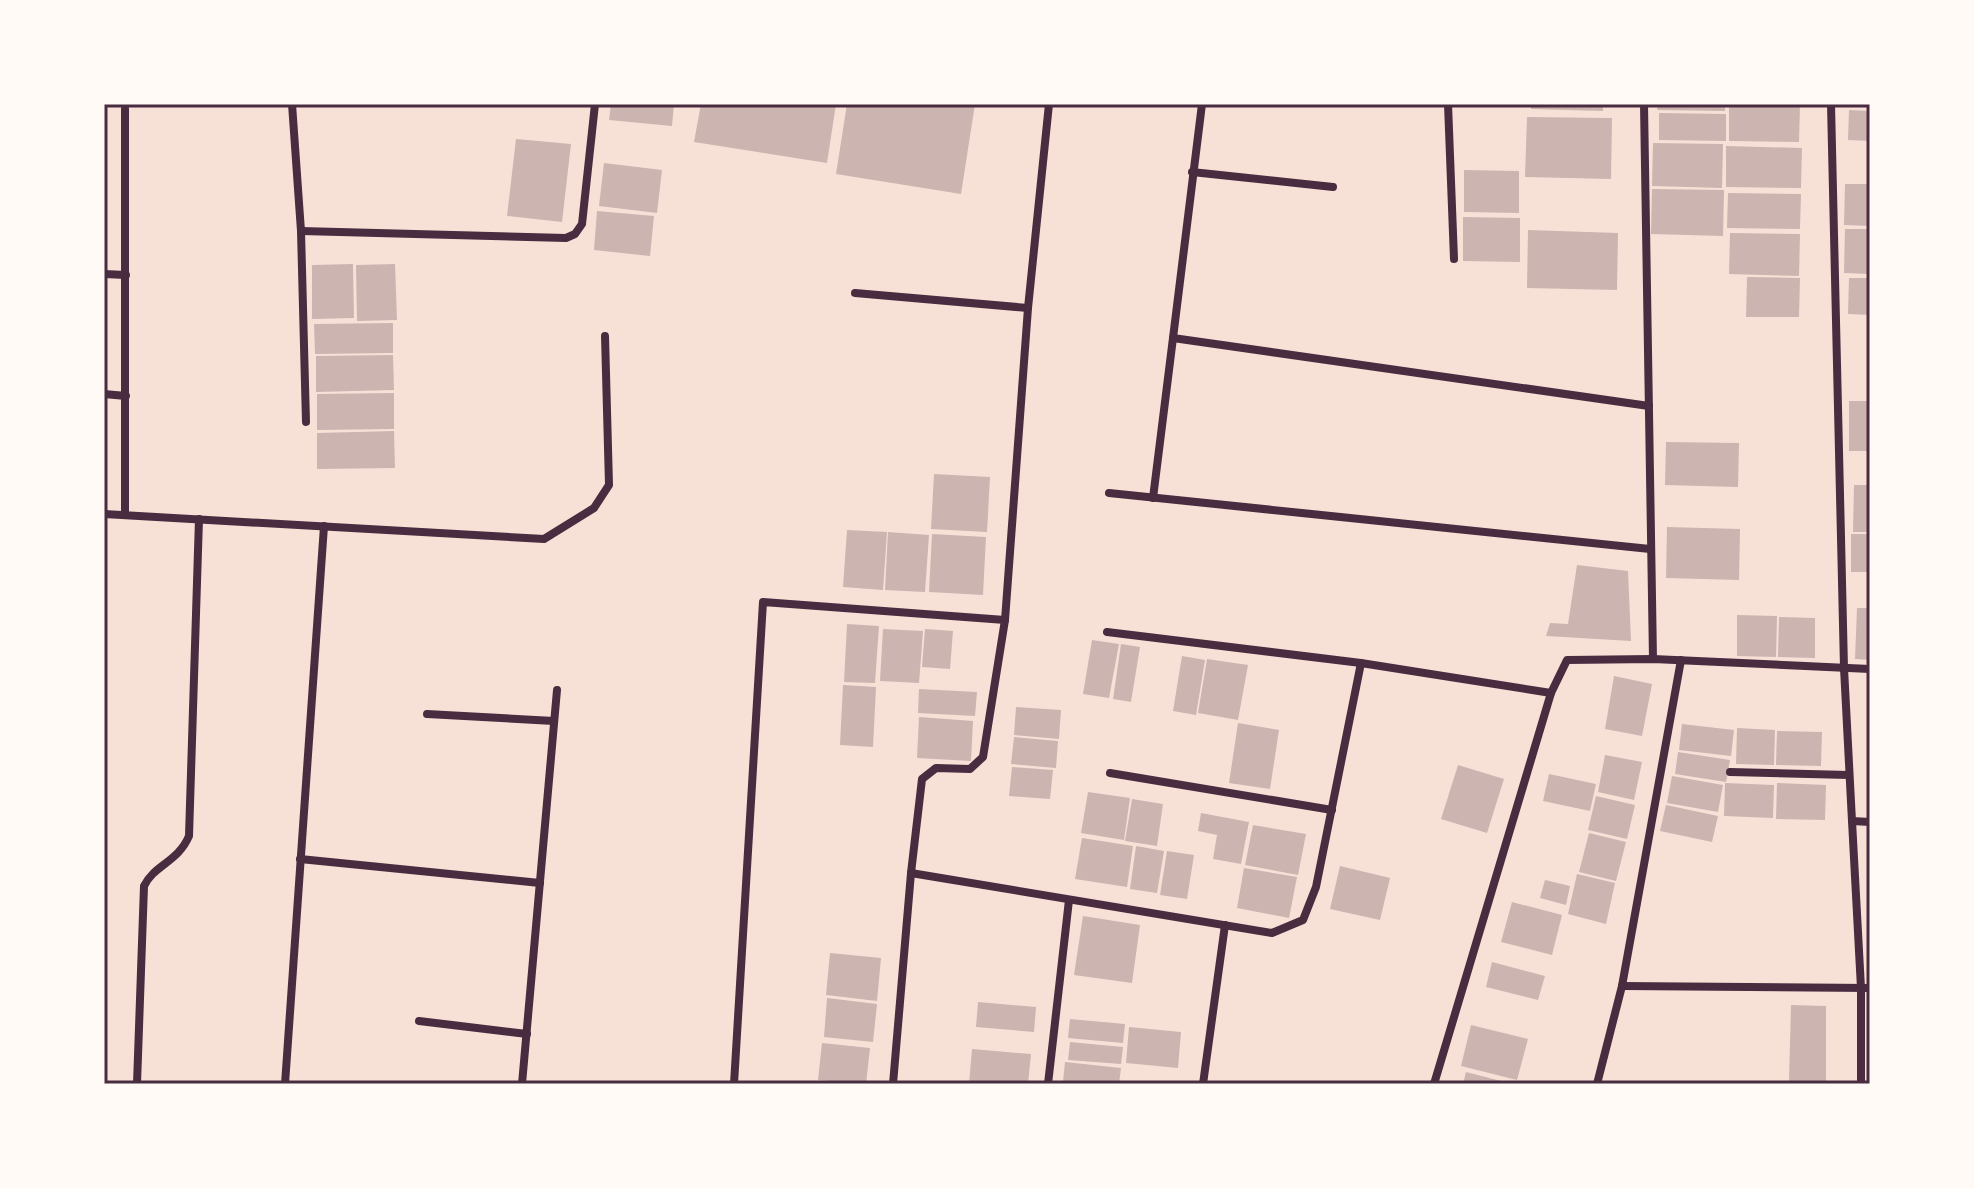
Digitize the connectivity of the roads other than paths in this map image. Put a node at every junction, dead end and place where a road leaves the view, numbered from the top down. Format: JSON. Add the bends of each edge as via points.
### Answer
{"nodes":[{"id":1,"x":292,"y":104,"type":"edge"},
{"id":2,"x":595,"y":104,"type":"edge"},
{"id":3,"x":1049,"y":104,"type":"edge"},
{"id":4,"x":1202,"y":104,"type":"edge"},
{"id":5,"x":1448,"y":104,"type":"edge"},
{"id":6,"x":1644,"y":104,"type":"edge"},
{"id":7,"x":1831,"y":104,"type":"edge"},
{"id":8,"x":125,"y":109,"type":"dead end"},
{"id":9,"x":1192,"y":172,"type":"junction"},
{"id":10,"x":1333,"y":187,"type":"dead end"},
{"id":11,"x":301,"y":231,"type":"junction"},
{"id":12,"x":1454,"y":259,"type":"dead end"},
{"id":13,"x":104,"y":274,"type":"edge"},
{"id":14,"x":126,"y":275,"type":"junction"},
{"id":15,"x":855,"y":293,"type":"dead end"},
{"id":16,"x":1028,"y":308,"type":"junction"},
{"id":17,"x":605,"y":336,"type":"dead end"},
{"id":18,"x":1173,"y":338,"type":"junction"},
{"id":19,"x":104,"y":394,"type":"edge"},
{"id":20,"x":126,"y":396,"type":"junction"},
{"id":21,"x":1649,"y":406,"type":"junction"},
{"id":22,"x":306,"y":422,"type":"dead end"},
{"id":23,"x":1109,"y":493,"type":"dead end"},
{"id":24,"x":1153,"y":498,"type":"junction"},
{"id":25,"x":104,"y":514,"type":"edge"},
{"id":26,"x":125,"y":515,"type":"junction"},
{"id":27,"x":199,"y":519,"type":"junction"},
{"id":28,"x":324,"y":526,"type":"junction"},
{"id":29,"x":1650,"y":549,"type":"junction"},
{"id":30,"x":1005,"y":620,"type":"junction"},
{"id":31,"x":1107,"y":632,"type":"dead end"},
{"id":32,"x":1653,"y":659,"type":"junction"},
{"id":33,"x":1681,"y":660,"type":"junction"},
{"id":34,"x":1361,"y":663,"type":"junction"},
{"id":35,"x":1844,"y":668,"type":"junction"},
{"id":36,"x":1870,"y":669,"type":"edge"},
{"id":37,"x":557,"y":690,"type":"dead end"},
{"id":38,"x":1551,"y":693,"type":"junction"},
{"id":39,"x":427,"y":714,"type":"dead end"},
{"id":40,"x":554,"y":721,"type":"junction"},
{"id":41,"x":1730,"y":772,"type":"dead end"},
{"id":42,"x":1110,"y":773,"type":"dead end"},
{"id":43,"x":1849,"y":775,"type":"junction"},
{"id":44,"x":1332,"y":810,"type":"junction"},
{"id":45,"x":1852,"y":821,"type":"junction"},
{"id":46,"x":1870,"y":822,"type":"edge"},
{"id":47,"x":300,"y":859,"type":"junction"},
{"id":48,"x":911,"y":873,"type":"junction"},
{"id":49,"x":540,"y":883,"type":"junction"},
{"id":50,"x":1069,"y":900,"type":"junction"},
{"id":51,"x":1225,"y":925,"type":"junction"},
{"id":52,"x":1622,"y":986,"type":"junction"},
{"id":53,"x":1866,"y":988,"type":"edge"},
{"id":54,"x":419,"y":1021,"type":"dead end"},
{"id":55,"x":527,"y":1034,"type":"junction"},
{"id":56,"x":137,"y":1084,"type":"edge"},
{"id":57,"x":285,"y":1084,"type":"edge"},
{"id":58,"x":522,"y":1084,"type":"edge"},
{"id":59,"x":734,"y":1084,"type":"edge"},
{"id":60,"x":893,"y":1084,"type":"edge"},
{"id":61,"x":1048,"y":1084,"type":"edge"},
{"id":62,"x":1203,"y":1084,"type":"edge"},
{"id":63,"x":1434,"y":1084,"type":"edge"},
{"id":64,"x":1597,"y":1084,"type":"edge"},
{"id":65,"x":1861,"y":1084,"type":"edge"}],
"edges":[{"from":1,"to":11,"type":"street"},
{"from":2,"to":11,"type":"street","via":[[582,224],[566,238]]},
{"from":3,"to":16,"type":"street"},
{"from":4,"to":9,"type":"street"},
{"from":5,"to":12,"type":"street"},
{"from":6,"to":21,"type":"street"},
{"from":7,"to":35,"type":"street"},
{"from":8,"to":14,"type":"street"},
{"from":9,"to":10,"type":"street"},
{"from":9,"to":18,"type":"street"},
{"from":11,"to":22,"type":"street"},
{"from":13,"to":14,"type":"street"},
{"from":14,"to":20,"type":"street"},
{"from":15,"to":16,"type":"street"},
{"from":16,"to":30,"type":"street"},
{"from":17,"to":28,"type":"street","via":[[609,485],[594,508],[544,539]]},
{"from":18,"to":21,"type":"street"},
{"from":18,"to":24,"type":"street"},
{"from":19,"to":20,"type":"street"},
{"from":20,"to":26,"type":"street"},
{"from":21,"to":29,"type":"street"},
{"from":23,"to":24,"type":"street"},
{"from":24,"to":29,"type":"street"},
{"from":25,"to":26,"type":"street"},
{"from":26,"to":27,"type":"street"},
{"from":27,"to":28,"type":"street"},
{"from":27,"to":56,"type":"street","via":[[189,836],[183,851],[148,877],[144,886]]},
{"from":28,"to":47,"type":"street"},
{"from":29,"to":32,"type":"street"},
{"from":30,"to":48,"type":"street","via":[[983,757],[970,769],[936,768],[922,779]]},
{"from":30,"to":59,"type":"street","via":[[763,602]]},
{"from":31,"to":34,"type":"street"},
{"from":32,"to":33,"type":"street"},
{"from":32,"to":38,"type":"street","via":[[1567,660]]},
{"from":33,"to":35,"type":"street"},
{"from":33,"to":52,"type":"street"},
{"from":34,"to":38,"type":"street"},
{"from":34,"to":44,"type":"street"},
{"from":35,"to":36,"type":"street"},
{"from":35,"to":43,"type":"street"},
{"from":37,"to":40,"type":"street"},
{"from":38,"to":63,"type":"street"},
{"from":39,"to":40,"type":"street"},
{"from":40,"to":49,"type":"street"},
{"from":41,"to":43,"type":"street"},
{"from":42,"to":44,"type":"street"},
{"from":43,"to":45,"type":"street"},
{"from":44,"to":51,"type":"street","via":[[1316,887],[1303,920],[1272,933]]},
{"from":45,"to":46,"type":"street"},
{"from":45,"to":53,"type":"street"},
{"from":47,"to":49,"type":"street"},
{"from":47,"to":57,"type":"street"},
{"from":48,"to":50,"type":"street"},
{"from":48,"to":60,"type":"street"},
{"from":49,"to":55,"type":"street"},
{"from":50,"to":51,"type":"street"},
{"from":50,"to":61,"type":"street"},
{"from":51,"to":62,"type":"street"},
{"from":52,"to":53,"type":"street"},
{"from":52,"to":64,"type":"street"},
{"from":53,"to":65,"type":"street"},
{"from":54,"to":55,"type":"street"},
{"from":55,"to":58,"type":"street"}]}
